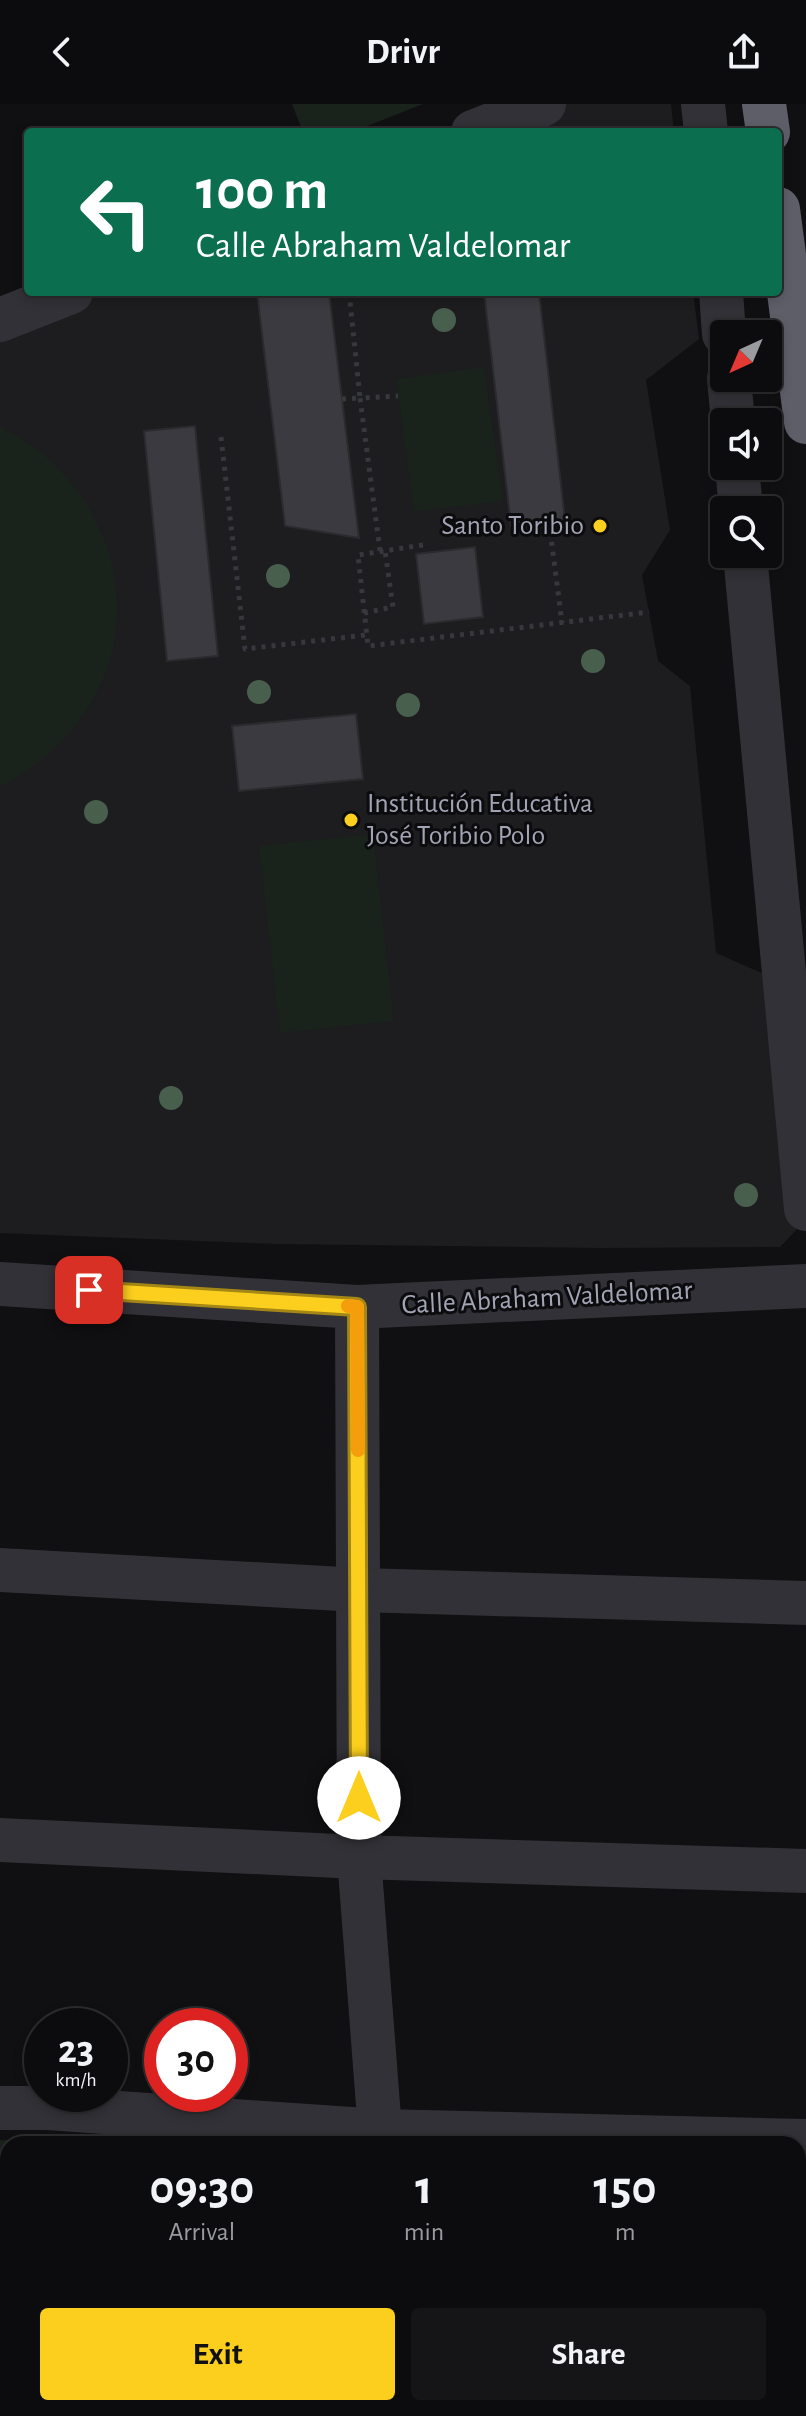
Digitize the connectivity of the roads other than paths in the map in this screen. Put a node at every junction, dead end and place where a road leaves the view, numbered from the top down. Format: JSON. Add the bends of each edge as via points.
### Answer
{"nodes":[{"id":1,"x":544,"y":104,"type":"edge"},
{"id":2,"x":703,"y":104,"type":"edge"},
{"id":3,"x":764,"y":104,"type":"edge"},
{"id":4,"x":483,"y":128,"type":"edge"},
{"id":5,"x":706,"y":128,"type":"edge"},
{"id":6,"x":767,"y":128,"type":"edge"},
{"id":7,"x":782,"y":239,"type":"edge"},
{"id":8,"x":61,"y":296,"type":"edge"},
{"id":9,"x":721,"y":296,"type":"edge"},
{"id":10,"x":0,"y":320,"type":"edge"},
{"id":11,"x":723,"y":320,"type":"edge"},
{"id":12,"x":806,"y":422,"type":"edge"},
{"id":13,"x":746,"y":568,"type":"edge"},
{"id":14,"x":806,"y":1209,"type":"edge"},
{"id":15,"x":0,"y":1284,"type":"edge"},
{"id":16,"x":806,"y":1286,"type":"edge"},
{"id":17,"x":357,"y":1307,"type":"junction"},
{"id":18,"x":0,"y":1570,"type":"edge"},
{"id":19,"x":360,"y":1590,"type":"junction"},
{"id":20,"x":806,"y":1603,"type":"edge"},
{"id":21,"x":0,"y":1840,"type":"edge"},
{"id":22,"x":359,"y":1857,"type":"junction"},
{"id":23,"x":806,"y":1871,"type":"edge"},
{"id":24,"x":0,"y":2108,"type":"edge"},
{"id":25,"x":359,"y":2136,"type":"edge"},
{"id":26,"x":381,"y":2136,"type":"edge"}],
"edges":[{"from":1,"to":4,"type":"street"},
{"from":2,"to":5,"type":"street"},
{"from":3,"to":6,"type":"highway"},
{"from":7,"to":12,"type":"highway"},
{"from":8,"to":10,"type":"street"},
{"from":9,"to":11,"type":"street"},
{"from":13,"to":14,"type":"street"},
{"from":15,"to":17,"type":"street","name":"Calle Abraham Valdelomar"},
{"from":16,"to":17,"type":"street","name":"Calle Abraham Valdelomar"},
{"from":17,"to":19,"type":"street"},
{"from":18,"to":19,"type":"street"},
{"from":19,"to":20,"type":"street"},
{"from":19,"to":22,"type":"street"},
{"from":21,"to":22,"type":"street"},
{"from":22,"to":23,"type":"street"},
{"from":22,"to":26,"type":"street"},
{"from":24,"to":25,"type":"street"}]}
